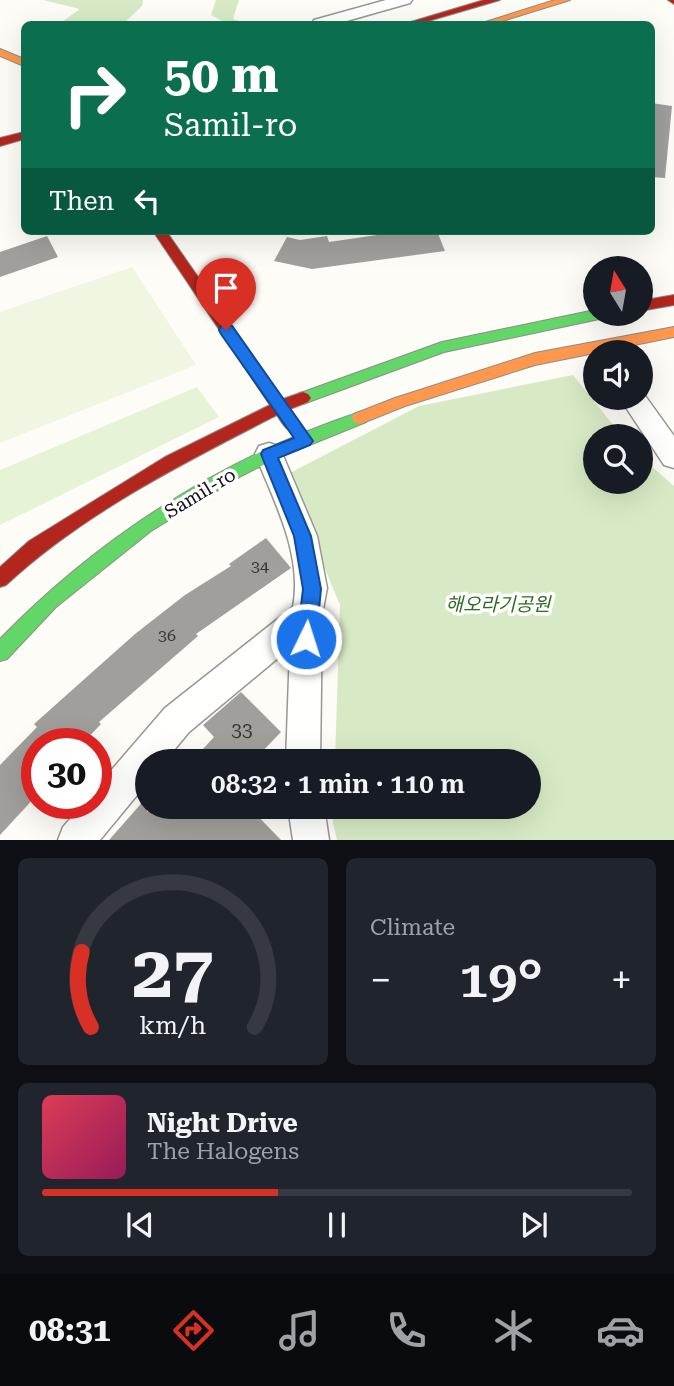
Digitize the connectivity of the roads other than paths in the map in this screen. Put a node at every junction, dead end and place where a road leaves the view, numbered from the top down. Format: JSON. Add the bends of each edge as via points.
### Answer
{"nodes":[{"id":1,"x":404,"y":0,"type":"edge"},
{"id":2,"x":495,"y":0,"type":"edge"},
{"id":3,"x":561,"y":1,"type":"edge"},
{"id":4,"x":330,"y":21,"type":"edge"},
{"id":5,"x":420,"y":21,"type":"edge"},
{"id":6,"x":494,"y":21,"type":"edge"},
{"id":7,"x":0,"y":52,"type":"edge"},
{"id":8,"x":21,"y":62,"type":"edge"},
{"id":9,"x":21,"y":136,"type":"edge"},
{"id":10,"x":0,"y":142,"type":"edge"},
{"id":11,"x":162,"y":235,"type":"edge"},
{"id":12,"x":674,"y":300,"type":"edge"},
{"id":13,"x":653,"y":304,"type":"edge"},
{"id":14,"x":583,"y":317,"type":"edge"},
{"id":15,"x":674,"y":332,"type":"edge"},
{"id":16,"x":640,"y":340,"type":"edge"},
{"id":17,"x":583,"y":352,"type":"edge"},
{"id":18,"x":279,"y":407,"type":"junction"},
{"id":19,"x":641,"y":410,"type":"edge"},
{"id":20,"x":304,"y":441,"type":"junction"},
{"id":21,"x":269,"y":454,"type":"junction"},
{"id":22,"x":674,"y":457,"type":"edge"},
{"id":23,"x":0,"y":579,"type":"edge"},
{"id":24,"x":307,"y":615,"type":"junction"},
{"id":25,"x":0,"y":652,"type":"edge"},
{"id":26,"x":303,"y":749,"type":"edge"},
{"id":27,"x":308,"y":819,"type":"edge"},
{"id":28,"x":76,"y":840,"type":"edge"},
{"id":29,"x":312,"y":840,"type":"edge"}],
"edges":[{"from":1,"to":4,"type":"street"},
{"from":2,"to":5,"type":"main road"},
{"from":3,"to":6,"type":"main road"},
{"from":7,"to":8,"type":"main road"},
{"from":9,"to":10,"type":"main road"},
{"from":11,"to":18,"type":"main road"},
{"from":12,"to":13,"type":"main road"},
{"from":14,"to":18,"type":"main road","name":"Samil-ro","via":[[442,347]]},
{"from":15,"to":16,"type":"main road","name":"Samil-ro"},
{"from":17,"to":20,"type":"main road","name":"Samil-ro","via":[[535,359],[400,402]]},
{"from":18,"to":20,"type":"main road"},
{"from":18,"to":23,"type":"main road","name":"Samil-ro","via":[[171,462],[35,547]]},
{"from":19,"to":22,"type":"street"},
{"from":20,"to":21,"type":"main road","name":"Samil-ro"},
{"from":21,"to":24,"type":"street","via":[[302,536],[312,589]]},
{"from":21,"to":25,"type":"main road","name":"Samil-ro","via":[[145,526],[48,601]]},
{"from":24,"to":26,"type":"street"},
{"from":24,"to":28,"type":"street","via":[[177,720]]},
{"from":27,"to":29,"type":"street"}]}
